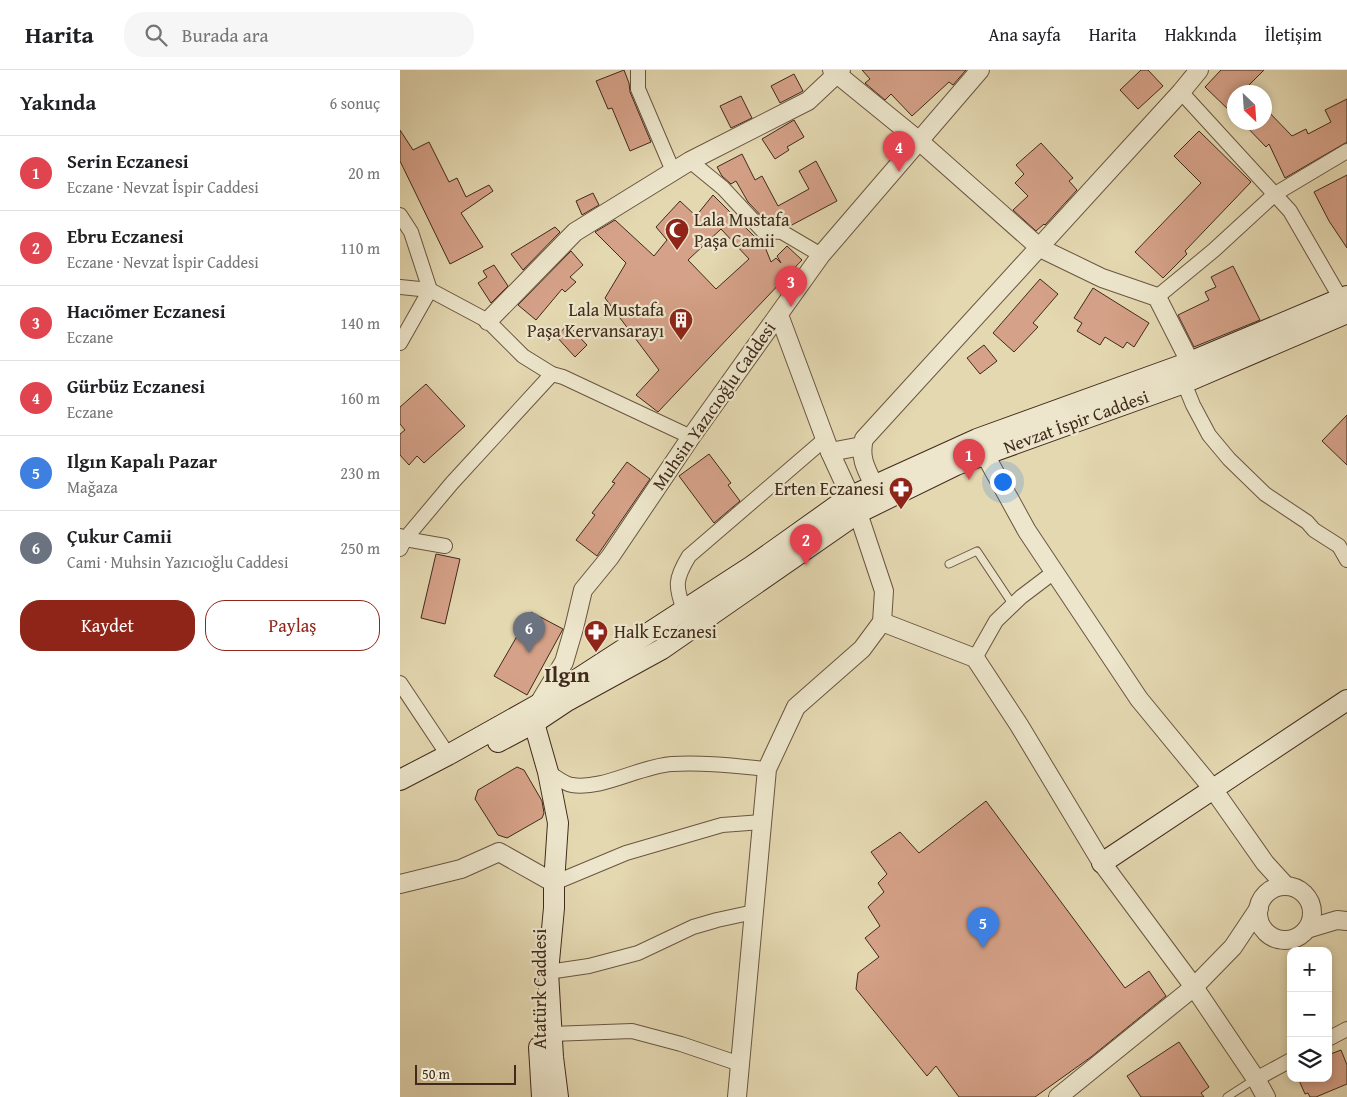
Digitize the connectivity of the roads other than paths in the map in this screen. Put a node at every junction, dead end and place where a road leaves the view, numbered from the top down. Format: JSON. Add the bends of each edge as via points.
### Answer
{"nodes":[{"id":1,"x":638,"y":70,"type":"edge"},
{"id":2,"x":980,"y":70,"type":"edge"},
{"id":3,"x":1199,"y":70,"type":"edge"},
{"id":4,"x":837,"y":71,"type":"edge"},
{"id":5,"x":1181,"y":92,"type":"junction"},
{"id":6,"x":918,"y":140,"type":"junction"},
{"id":7,"x":1347,"y":151,"type":"edge"},
{"id":8,"x":690,"y":161,"type":"junction"},
{"id":9,"x":672,"y":171,"type":"junction"},
{"id":10,"x":1274,"y":194,"type":"junction"},
{"id":11,"x":400,"y":216,"type":"edge"},
{"id":12,"x":1040,"y":248,"type":"junction"},
{"id":13,"x":821,"y":255,"type":"junction"},
{"id":14,"x":400,"y":287,"type":"edge"},
{"id":15,"x":430,"y":290,"type":"junction"},
{"id":16,"x":1157,"y":297,"type":"junction"},
{"id":17,"x":1345,"y":303,"type":"edge"},
{"id":18,"x":779,"y":315,"type":"junction"},
{"id":19,"x":488,"y":321,"type":"junction"},
{"id":20,"x":400,"y":342,"type":"edge"},
{"id":21,"x":1190,"y":362,"type":"junction"},
{"id":22,"x":552,"y":374,"type":"junction"},
{"id":23,"x":1184,"y":383,"type":"junction"},
{"id":24,"x":691,"y":437,"type":"junction"},
{"id":25,"x":827,"y":446,"type":"junction"},
{"id":26,"x":862,"y":446,"type":"junction"},
{"id":27,"x":981,"y":447,"type":"junction"},
{"id":28,"x":874,"y":485,"type":"junction"},
{"id":29,"x":854,"y":505,"type":"junction"},
{"id":30,"x":402,"y":541,"type":"edge"},
{"id":31,"x":1343,"y":544,"type":"edge"},
{"id":32,"x":445,"y":546,"type":"dead end"},
{"id":33,"x":1347,"y":560,"type":"edge"},
{"id":34,"x":949,"y":564,"type":"dead end"},
{"id":35,"x":1054,"y":572,"type":"junction"},
{"id":36,"x":1013,"y":605,"type":"junction"},
{"id":37,"x":684,"y":610,"type":"junction"},
{"id":38,"x":882,"y":622,"type":"junction"},
{"id":39,"x":975,"y":658,"type":"junction"},
{"id":40,"x":400,"y":683,"type":"edge"},
{"id":41,"x":1347,"y":700,"type":"edge"},
{"id":42,"x":536,"y":714,"type":"junction"},
{"id":43,"x":448,"y":755,"type":"junction"},
{"id":44,"x":767,"y":769,"type":"junction"},
{"id":45,"x":548,"y":772,"type":"junction"},
{"id":46,"x":400,"y":780,"type":"edge"},
{"id":47,"x":1213,"y":789,"type":"junction"},
{"id":48,"x":400,"y":796,"type":"edge"},
{"id":49,"x":762,"y":822,"type":"junction"},
{"id":50,"x":1265,"y":862,"type":"junction"},
{"id":51,"x":1102,"y":863,"type":"junction"},
{"id":52,"x":554,"y":883,"type":"junction"},
{"id":53,"x":400,"y":884,"type":"edge"},
{"id":54,"x":1286,"y":886,"type":"junction"},
{"id":55,"x":1261,"y":903,"type":"junction"},
{"id":56,"x":1311,"y":904,"type":"junction"},
{"id":57,"x":754,"y":912,"type":"junction"},
{"id":58,"x":1342,"y":920,"type":"edge"},
{"id":59,"x":1307,"y":929,"type":"junction"},
{"id":60,"x":1271,"y":936,"type":"junction"},
{"id":61,"x":1233,"y":947,"type":"junction"},
{"id":62,"x":548,"y":972,"type":"junction"},
{"id":63,"x":1194,"y":987,"type":"junction"},
{"id":64,"x":1347,"y":1029,"type":"edge"},
{"id":65,"x":551,"y":1034,"type":"junction"},
{"id":66,"x":1332,"y":1038,"type":"edge"},
{"id":67,"x":1287,"y":1062,"type":"edge"},
{"id":68,"x":740,"y":1064,"type":"junction"},
{"id":69,"x":1256,"y":1079,"type":"junction"},
{"id":70,"x":542,"y":1097,"type":"edge"},
{"id":71,"x":558,"y":1097,"type":"edge"},
{"id":72,"x":737,"y":1097,"type":"edge"},
{"id":73,"x":1058,"y":1097,"type":"edge"},
{"id":74,"x":1227,"y":1097,"type":"edge"},
{"id":75,"x":1266,"y":1097,"type":"edge"}],
"edges":[{"from":1,"to":9,"type":"street","via":[[638,88]]},
{"from":2,"to":6,"type":"street","name":"Muhsin Yazıcıoğlu Caddesi"},
{"from":3,"to":5,"type":"street"},
{"from":4,"to":6,"type":"street"},
{"from":4,"to":8,"type":"street","via":[[808,101]]},
{"from":5,"to":10,"type":"street"},
{"from":5,"to":12,"type":"street"},
{"from":6,"to":12,"type":"street"},
{"from":6,"to":13,"type":"street","name":"Muhsin Yazıcıoğlu Caddesi"},
{"from":7,"to":10,"type":"street"},
{"from":8,"to":9,"type":"street"},
{"from":8,"to":13,"type":"street","via":[[724,188],[763,231],[782,232]]},
{"from":9,"to":19,"type":"street","via":[[575,232]]},
{"from":10,"to":16,"type":"street"},
{"from":10,"to":17,"type":"street","via":[[1290,211]]},
{"from":11,"to":15,"type":"street","via":[[411,232]]},
{"from":12,"to":16,"type":"street","via":[[1102,278]]},
{"from":12,"to":26,"type":"street","via":[[864,439]]},
{"from":13,"to":18,"type":"street","name":"Muhsin Yazıcıoğlu Caddesi"},
{"from":14,"to":15,"type":"street"},
{"from":15,"to":19,"type":"street"},
{"from":15,"to":20,"type":"street"},
{"from":16,"to":21,"type":"street"},
{"from":17,"to":21,"type":"main road","name":"Nevzat İspir Caddesi"},
{"from":17,"to":23,"type":"main road","name":"Nevzat İspir Caddesi"},
{"from":18,"to":24,"type":"street","name":"Muhsin Yazıcıoğlu Caddesi"},
{"from":18,"to":25,"type":"street"},
{"from":19,"to":22,"type":"street","via":[[523,356]]},
{"from":21,"to":27,"type":"main road","name":"Nevzat İspir Caddesi"},
{"from":22,"to":24,"type":"street"},
{"from":22,"to":30,"type":"street"},
{"from":23,"to":27,"type":"main road","name":"Nevzat İspir Caddesi"},
{"from":23,"to":31,"type":"street","via":[[1209,435],[1229,459],[1265,494],[1314,530]]},
{"from":24,"to":42,"type":"street","name":"Muhsin Yazıcıoğlu Caddesi","via":[[610,557],[583,590],[564,662]]},
{"from":25,"to":26,"type":"street"},
{"from":25,"to":29,"type":"street"},
{"from":25,"to":37,"type":"street","via":[[689,556],[679,572],[678,592]]},
{"from":26,"to":28,"type":"street","via":[[864,464]]},
{"from":27,"to":28,"type":"main road","name":"Nevzat İspir Caddesi"},
{"from":27,"to":29,"type":"main road","name":"Nevzat İspir Caddesi","via":[[956,465]]},
{"from":27,"to":35,"type":"street","via":[[1027,531]]},
{"from":28,"to":29,"type":"main road","name":"Nevzat İspir Caddesi"},
{"from":29,"to":37,"type":"main road","name":"Nevzat İspir Caddesi"},
{"from":29,"to":38,"type":"street","via":[[884,591]]},
{"from":29,"to":42,"type":"main road","name":"Nevzat İspir Caddesi","via":[[662,650],[567,702]]},
{"from":30,"to":32,"type":"street"},
{"from":31,"to":33,"type":"street"},
{"from":34,"to":36,"type":"lane","via":[[977,551]]},
{"from":35,"to":36,"type":"street"},
{"from":35,"to":47,"type":"street","via":[[1140,699]]},
{"from":36,"to":39,"type":"street","via":[[996,620]]},
{"from":37,"to":42,"type":"main road","name":"Nevzat İspir Caddesi"},
{"from":38,"to":39,"type":"street"},
{"from":38,"to":44,"type":"street","via":[[862,649],[796,708]]},
{"from":39,"to":51,"type":"street","via":[[1020,725]]},
{"from":40,"to":43,"type":"street"},
{"from":41,"to":47,"type":"main road"},
{"from":42,"to":43,"type":"main road"},
{"from":42,"to":45,"type":"main road","name":"Atatürk Caddesi"},
{"from":42,"to":48,"type":"main road"},
{"from":43,"to":46,"type":"main road"},
{"from":44,"to":45,"type":"street","via":[[671,764],[590,784],[570,785]]},
{"from":44,"to":49,"type":"street"},
{"from":45,"to":52,"type":"main road","name":"Atatürk Caddesi","via":[[558,823]]},
{"from":47,"to":50,"type":"street"},
{"from":47,"to":51,"type":"main road"},
{"from":49,"to":52,"type":"street","via":[[722,825],[626,853]]},
{"from":49,"to":57,"type":"street"},
{"from":50,"to":54,"type":"street"},
{"from":50,"to":55,"type":"street"},
{"from":51,"to":63,"type":"street"},
{"from":52,"to":53,"type":"street","via":[[498,852],[461,868]]},
{"from":52,"to":62,"type":"main road","name":"Atatürk Caddesi"},
{"from":52,"to":70,"type":"main road","name":"Atatürk Caddesi","via":[[540,917],[539,1057]]},
{"from":54,"to":55,"type":"street","via":[[1268,891]]},
{"from":54,"to":56,"type":"street","via":[[1293,886],[1304,893]]},
{"from":55,"to":60,"type":"street","via":[[1257,914],[1261,927]]},
{"from":55,"to":61,"type":"street"},
{"from":56,"to":58,"type":"street"},
{"from":56,"to":59,"type":"street","via":[[1312,917]]},
{"from":57,"to":62,"type":"street","via":[[693,927],[638,952],[590,966]]},
{"from":57,"to":68,"type":"street"},
{"from":58,"to":59,"type":"street"},
{"from":59,"to":60,"type":"street","via":[[1296,938],[1283,940]]},
{"from":60,"to":61,"type":"street"},
{"from":61,"to":63,"type":"street"},
{"from":62,"to":65,"type":"main road","name":"Atatürk Caddesi"},
{"from":63,"to":69,"type":"street"},
{"from":63,"to":73,"type":"street"},
{"from":64,"to":66,"type":"street"},
{"from":65,"to":68,"type":"street","via":[[632,1031]]},
{"from":65,"to":71,"type":"main road","name":"Atatürk Caddesi"},
{"from":67,"to":69,"type":"street"},
{"from":68,"to":72,"type":"street"},
{"from":69,"to":74,"type":"lane"},
{"from":69,"to":75,"type":"street"}]}
